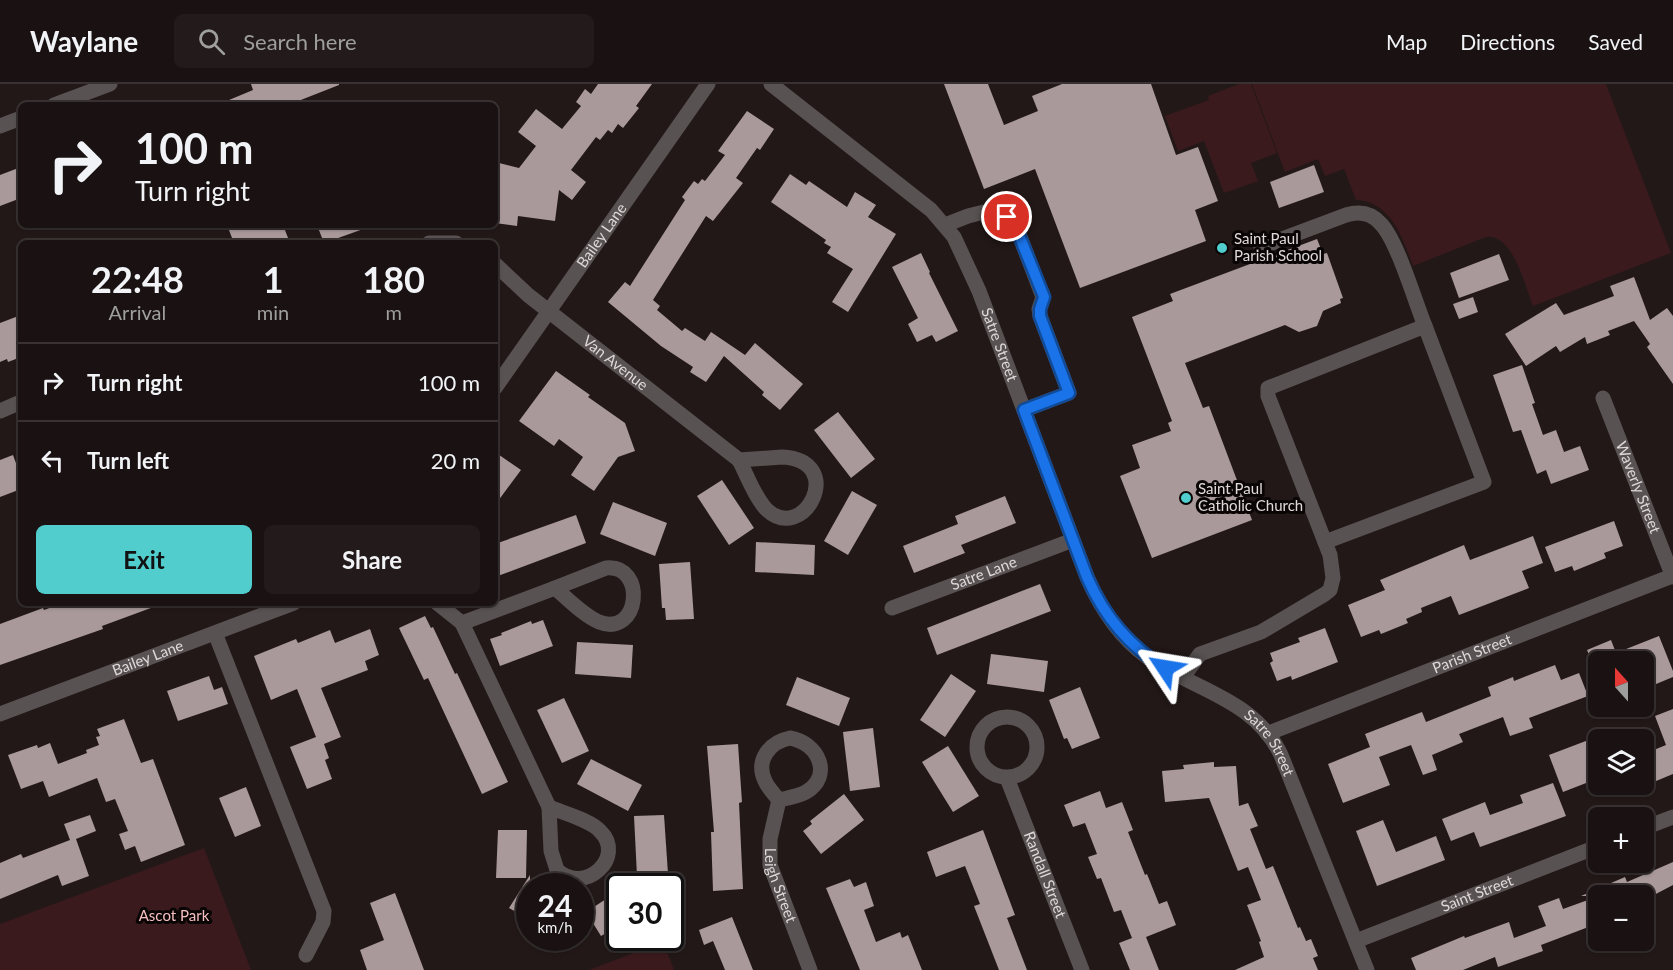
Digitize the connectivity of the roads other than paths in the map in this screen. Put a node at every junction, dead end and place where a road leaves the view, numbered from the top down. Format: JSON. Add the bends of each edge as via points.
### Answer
{"nodes":[{"id":1,"x":110,"y":84,"type":"edge"},
{"id":2,"x":708,"y":84,"type":"edge"},
{"id":3,"x":771,"y":84,"type":"edge"},
{"id":4,"x":62,"y":102,"type":"edge"},
{"id":5,"x":18,"y":119,"type":"edge"},
{"id":6,"x":0,"y":126,"type":"edge"},
{"id":7,"x":945,"y":225,"type":"junction"},
{"id":8,"x":1261,"y":247,"type":"dead end"},
{"id":9,"x":498,"y":267,"type":"edge"},
{"id":10,"x":550,"y":311,"type":"junction"},
{"id":11,"x":1425,"y":326,"type":"junction"},
{"id":12,"x":498,"y":384,"type":"edge"},
{"id":13,"x":1603,"y":398,"type":"dead end"},
{"id":14,"x":18,"y":403,"type":"edge"},
{"id":15,"x":1024,"y":410,"type":"junction"},
{"id":16,"x":0,"y":411,"type":"edge"},
{"id":17,"x":739,"y":460,"type":"junction"},
{"id":18,"x":1073,"y":540,"type":"junction"},
{"id":19,"x":1325,"y":542,"type":"junction"},
{"id":20,"x":1673,"y":577,"type":"edge"},
{"id":21,"x":555,"y":588,"type":"junction"},
{"id":22,"x":286,"y":606,"type":"edge"},
{"id":23,"x":441,"y":606,"type":"edge"},
{"id":24,"x":892,"y":608,"type":"dead end"},
{"id":25,"x":462,"y":622,"type":"junction"},
{"id":26,"x":215,"y":633,"type":"junction"},
{"id":27,"x":1183,"y":677,"type":"junction"},
{"id":28,"x":0,"y":714,"type":"edge"},
{"id":29,"x":1269,"y":733,"type":"junction"},
{"id":30,"x":1007,"y":778,"type":"junction"},
{"id":31,"x":779,"y":800,"type":"dead end"},
{"id":32,"x":549,"y":807,"type":"junction"},
{"id":33,"x":1673,"y":817,"type":"edge"},
{"id":34,"x":1654,"y":824,"type":"edge"},
{"id":35,"x":1588,"y":850,"type":"edge"},
{"id":36,"x":1356,"y":941,"type":"junction"},
{"id":37,"x":306,"y":955,"type":"dead end"},
{"id":38,"x":810,"y":970,"type":"edge"},
{"id":39,"x":1082,"y":970,"type":"edge"},
{"id":40,"x":1367,"y":970,"type":"edge"}],
"edges":[{"from":1,"to":4,"type":"street"},
{"from":2,"to":10,"type":"street","name":"Bailey Lane"},
{"from":3,"to":7,"type":"street","name":"Satre Street","via":[[932,210]]},
{"from":5,"to":6,"type":"street"},
{"from":7,"to":15,"type":"street","name":"Satre Street","via":[[967,263]]},
{"from":7,"to":15,"type":"street","via":[[992,212],[1007,217],[1017,230],[1044,297],[1040,316],[1069,393]]},
{"from":8,"to":11,"type":"street","via":[[1346,214],[1372,217],[1393,242]]},
{"from":9,"to":10,"type":"street","name":"Van Avenue"},
{"from":10,"to":12,"type":"street","name":"Bailey Lane"},
{"from":10,"to":17,"type":"street","name":"Van Avenue"},
{"from":11,"to":19,"type":"street","via":[[1267,390]]},
{"from":11,"to":19,"type":"street","via":[[1484,482]]},
{"from":13,"to":20,"type":"street","name":"Waverly Street"},
{"from":14,"to":16,"type":"street"},
{"from":15,"to":18,"type":"street","name":"Satre Street"},
{"from":17,"to":17,"type":"street","via":[[767,510],[776,515],[796,516],[812,503],[816,494],[814,475],[801,461],[782,457]]},
{"from":18,"to":24,"type":"street","name":"Satre Lane"},
{"from":18,"to":27,"type":"street","name":"Satre Street","via":[[1092,588],[1116,626],[1137,650]]},
{"from":19,"to":27,"type":"street","via":[[1333,572],[1332,584],[1325,594],[1265,630],[1200,654]]},
{"from":20,"to":29,"type":"street","name":"Parish Street"},
{"from":21,"to":21,"type":"street","via":[[611,568],[630,580],[635,598],[627,616],[609,624],[592,618]]},
{"from":21,"to":25,"type":"street"},
{"from":22,"to":26,"type":"street","name":"Bailey Lane"},
{"from":23,"to":25,"type":"street"},
{"from":25,"to":32,"type":"street"},
{"from":26,"to":28,"type":"street","name":"Bailey Lane"},
{"from":26,"to":37,"type":"street","via":[[324,911],[323,922]]},
{"from":27,"to":29,"type":"street","name":"Satre Street","via":[[1222,696]]},
{"from":29,"to":36,"type":"street","name":"Satre Street"},
{"from":30,"to":30,"type":"street","via":[[1028,769],[1038,742],[1028,724],[1010,716],[990,721],[976,747],[983,766]]},
{"from":30,"to":39,"type":"street","name":"Randall Street"},
{"from":31,"to":38,"type":"street","name":"Leigh Street","via":[[769,848],[770,866]]},
{"from":32,"to":32,"type":"street","via":[[594,826],[603,834],[606,861],[592,876],[571,878],[557,870],[551,851]]},
{"from":33,"to":34,"type":"street"},
{"from":35,"to":36,"type":"street","name":"Saint Street"},
{"from":36,"to":40,"type":"street","name":"Satre Street"}]}
